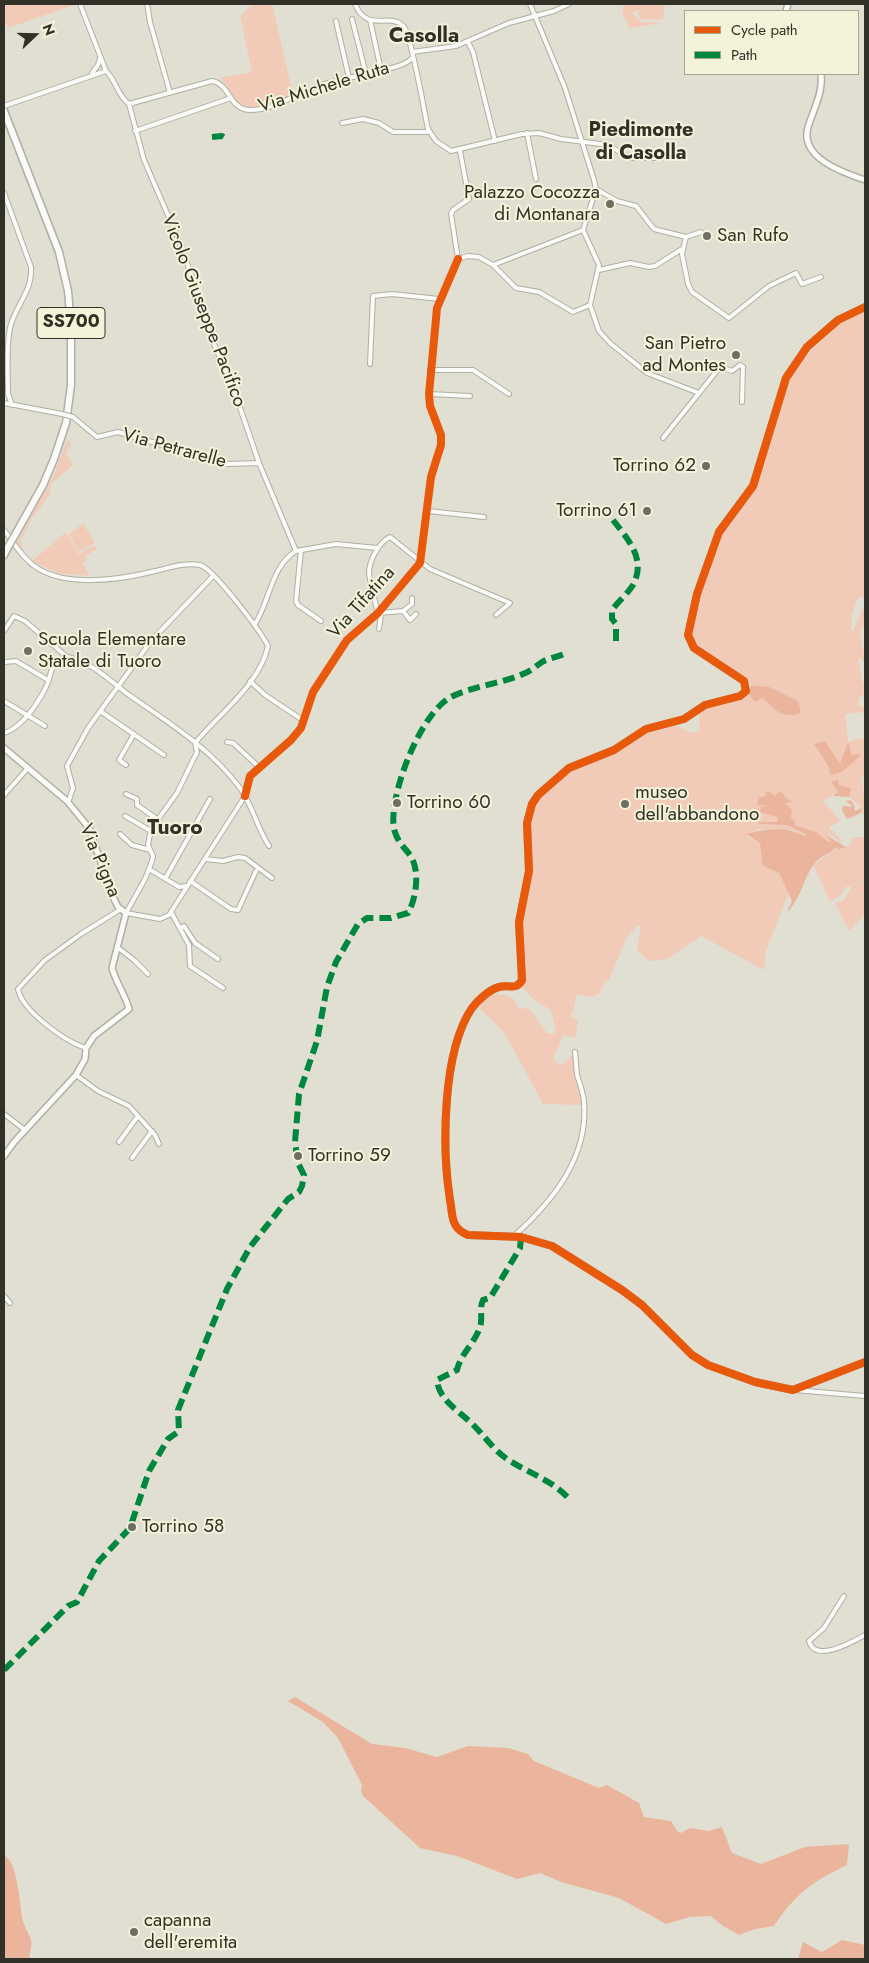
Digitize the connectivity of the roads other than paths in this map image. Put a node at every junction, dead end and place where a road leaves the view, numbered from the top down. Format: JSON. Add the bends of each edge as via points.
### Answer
{"nodes":[{"id":1,"x":80,"y":4,"type":"edge"},
{"id":2,"x":148,"y":4,"type":"edge"},
{"id":3,"x":355,"y":4,"type":"edge"},
{"id":4,"x":530,"y":4,"type":"edge"},
{"id":5,"x":569,"y":4,"type":"edge"},
{"id":6,"x":534,"y":15,"type":"junction"},
{"id":7,"x":352,"y":20,"type":"dead end"},
{"id":8,"x":370,"y":20,"type":"junction"},
{"id":9,"x":336,"y":21,"type":"dead end"},
{"id":10,"x":468,"y":42,"type":"junction"},
{"id":11,"x":412,"y":52,"type":"junction"},
{"id":12,"x":100,"y":55,"type":"junction"},
{"id":13,"x":412,"y":58,"type":"junction"},
{"id":14,"x":382,"y":70,"type":"junction"},
{"id":15,"x":106,"y":71,"type":"junction"},
{"id":16,"x":366,"y":74,"type":"junction"},
{"id":17,"x":821,"y":75,"type":"edge"},
{"id":18,"x":88,"y":76,"type":"junction"},
{"id":19,"x":349,"y":78,"type":"junction"},
{"id":20,"x":170,"y":93,"type":"junction"},
{"id":21,"x":231,"y":98,"type":"junction"},
{"id":22,"x":129,"y":104,"type":"junction"},
{"id":23,"x":4,"y":106,"type":"edge"},
{"id":24,"x":4,"y":110,"type":"edge"},
{"id":25,"x":342,"y":124,"type":"dead end"},
{"id":26,"x":135,"y":131,"type":"junction"},
{"id":27,"x":430,"y":132,"type":"junction"},
{"id":28,"x":527,"y":133,"type":"junction"},
{"id":29,"x":495,"y":140,"type":"junction"},
{"id":30,"x":582,"y":141,"type":"junction"},
{"id":31,"x":460,"y":151,"type":"junction"},
{"id":32,"x":661,"y":158,"type":"dead end"},
{"id":33,"x":536,"y":179,"type":"dead end"},
{"id":34,"x":865,"y":180,"type":"edge"},
{"id":35,"x":596,"y":189,"type":"junction"},
{"id":36,"x":4,"y":194,"type":"edge"},
{"id":37,"x":583,"y":230,"type":"junction"},
{"id":38,"x":701,"y":232,"type":"dead end"},
{"id":39,"x":686,"y":237,"type":"junction"},
{"id":40,"x":682,"y":249,"type":"junction"},
{"id":41,"x":458,"y":259,"type":"junction"},
{"id":42,"x":493,"y":265,"type":"junction"},
{"id":43,"x":599,"y":270,"type":"junction"},
{"id":44,"x":821,"y":277,"type":"dead end"},
{"id":45,"x":439,"y":299,"type":"junction"},
{"id":46,"x":590,"y":305,"type":"junction"},
{"id":47,"x":865,"y":307,"type":"edge"},
{"id":48,"x":370,"y":364,"type":"dead end"},
{"id":49,"x":430,"y":370,"type":"junction"},
{"id":50,"x":699,"y":393,"type":"junction"},
{"id":51,"x":429,"y":394,"type":"junction"},
{"id":52,"x":509,"y":394,"type":"dead end"},
{"id":53,"x":470,"y":396,"type":"dead end"},
{"id":54,"x":742,"y":402,"type":"dead end"},
{"id":55,"x":4,"y":403,"type":"edge"},
{"id":56,"x":12,"y":405,"type":"junction"},
{"id":57,"x":663,"y":438,"type":"dead end"},
{"id":58,"x":260,"y":463,"type":"junction"},
{"id":59,"x":428,"y":510,"type":"junction"},
{"id":60,"x":484,"y":516,"type":"dead end"},
{"id":61,"x":4,"y":530,"type":"edge"},
{"id":62,"x":6,"y":544,"type":"edge"},
{"id":63,"x":377,"y":548,"type":"junction"},
{"id":64,"x":18,"y":549,"type":"junction"},
{"id":65,"x":301,"y":550,"type":"junction"},
{"id":66,"x":296,"y":551,"type":"junction"},
{"id":67,"x":4,"y":555,"type":"edge"},
{"id":68,"x":420,"y":563,"type":"junction"},
{"id":69,"x":213,"y":576,"type":"junction"},
{"id":70,"x":412,"y":598,"type":"dead end"},
{"id":71,"x":404,"y":612,"type":"junction"},
{"id":72,"x":379,"y":613,"type":"junction"},
{"id":73,"x":416,"y":614,"type":"dead end"},
{"id":74,"x":496,"y":615,"type":"dead end"},
{"id":75,"x":321,"y":621,"type":"dead end"},
{"id":76,"x":255,"y":624,"type":"junction"},
{"id":77,"x":379,"y":629,"type":"dead end"},
{"id":78,"x":4,"y":630,"type":"edge"},
{"id":79,"x":68,"y":657,"type":"junction"},
{"id":80,"x":4,"y":662,"type":"edge"},
{"id":81,"x":48,"y":680,"type":"junction"},
{"id":82,"x":250,"y":681,"type":"junction"},
{"id":83,"x":118,"y":687,"type":"junction"},
{"id":84,"x":4,"y":701,"type":"edge"},
{"id":85,"x":100,"y":711,"type":"junction"},
{"id":86,"x":28,"y":714,"type":"junction"},
{"id":87,"x":304,"y":721,"type":"junction"},
{"id":88,"x":45,"y":726,"type":"dead end"},
{"id":89,"x":4,"y":733,"type":"edge"},
{"id":90,"x":134,"y":734,"type":"junction"},
{"id":91,"x":228,"y":742,"type":"dead end"},
{"id":92,"x":195,"y":743,"type":"junction"},
{"id":93,"x":4,"y":748,"type":"edge"},
{"id":94,"x":164,"y":755,"type":"dead end"},
{"id":95,"x":126,"y":765,"type":"dead end"},
{"id":96,"x":259,"y":767,"type":"junction"},
{"id":97,"x":28,"y":768,"type":"junction"},
{"id":98,"x":126,"y":794,"type":"dead end"},
{"id":99,"x":4,"y":795,"type":"edge"},
{"id":100,"x":245,"y":796,"type":"junction"},
{"id":101,"x":210,"y":799,"type":"dead end"},
{"id":102,"x":68,"y":802,"type":"junction"},
{"id":103,"x":125,"y":816,"type":"dead end"},
{"id":104,"x":157,"y":819,"type":"junction"},
{"id":105,"x":150,"y":831,"type":"junction"},
{"id":106,"x":120,"y":834,"type":"dead end"},
{"id":107,"x":269,"y":846,"type":"dead end"},
{"id":108,"x":150,"y":850,"type":"junction"},
{"id":109,"x":205,"y":858,"type":"junction"},
{"id":110,"x":149,"y":869,"type":"junction"},
{"id":111,"x":256,"y":871,"type":"dead end"},
{"id":112,"x":272,"y":878,"type":"dead end"},
{"id":113,"x":165,"y":879,"type":"junction"},
{"id":114,"x":190,"y":881,"type":"junction"},
{"id":115,"x":186,"y":886,"type":"junction"},
{"id":116,"x":121,"y":909,"type":"junction"},
{"id":117,"x":172,"y":912,"type":"junction"},
{"id":118,"x":126,"y":913,"type":"junction"},
{"id":119,"x":181,"y":928,"type":"junction"},
{"id":120,"x":117,"y":947,"type":"junction"},
{"id":121,"x":218,"y":959,"type":"dead end"},
{"id":122,"x":148,"y":974,"type":"dead end"},
{"id":123,"x":223,"y":988,"type":"dead end"},
{"id":124,"x":86,"y":1048,"type":"junction"},
{"id":125,"x":575,"y":1052,"type":"dead end"},
{"id":126,"x":76,"y":1075,"type":"junction"},
{"id":127,"x":4,"y":1114,"type":"edge"},
{"id":128,"x":138,"y":1116,"type":"junction"},
{"id":129,"x":25,"y":1130,"type":"junction"},
{"id":130,"x":152,"y":1131,"type":"junction"},
{"id":131,"x":119,"y":1142,"type":"dead end"},
{"id":132,"x":159,"y":1144,"type":"dead end"},
{"id":133,"x":4,"y":1156,"type":"edge"},
{"id":134,"x":132,"y":1158,"type":"dead end"},
{"id":135,"x":512,"y":1238,"type":"junction"},
{"id":136,"x":4,"y":1296,"type":"edge"},
{"id":137,"x":10,"y":1303,"type":"dead end"},
{"id":138,"x":865,"y":1362,"type":"edge"},
{"id":139,"x":793,"y":1390,"type":"junction"},
{"id":140,"x":865,"y":1396,"type":"edge"},
{"id":141,"x":844,"y":1596,"type":"dead end"},
{"id":142,"x":865,"y":1635,"type":"edge"}],
"edges":[{"from":1,"to":12,"type":"street"},
{"from":2,"to":20,"type":"street"},
{"from":3,"to":8,"type":"street","via":[[360,14]]},
{"from":4,"to":6,"type":"street"},
{"from":5,"to":6,"type":"street"},
{"from":6,"to":10,"type":"street"},
{"from":6,"to":30,"type":"street","via":[[565,88]]},
{"from":7,"to":16,"type":"street"},
{"from":8,"to":11,"type":"street","via":[[400,24],[406,30]]},
{"from":8,"to":14,"type":"street"},
{"from":9,"to":19,"type":"street"},
{"from":10,"to":11,"type":"street"},
{"from":10,"to":29,"type":"street"},
{"from":11,"to":13,"type":"street"},
{"from":12,"to":15,"type":"street"},
{"from":12,"to":18,"type":"street","via":[[96,70]]},
{"from":13,"to":14,"type":"street","name":"Via Michele Ruta"},
{"from":13,"to":27,"type":"street"},
{"from":14,"to":16,"type":"street","name":"Via Michele Ruta"},
{"from":15,"to":18,"type":"street"},
{"from":15,"to":22,"type":"street","via":[[122,99]]},
{"from":16,"to":19,"type":"street","name":"Via Michele Ruta"},
{"from":17,"to":34,"type":"street","via":[[820,96],[807,129],[810,144],[832,167]]},
{"from":18,"to":23,"type":"street"},
{"from":19,"to":21,"type":"street","name":"Via Michele Ruta","via":[[315,87],[272,107],[242,109]]},
{"from":20,"to":21,"type":"street","name":"Via Michele Ruta","via":[[212,81],[221,84]]},
{"from":20,"to":22,"type":"street","name":"Via Michele Ruta"},
{"from":21,"to":26,"type":"street"},
{"from":22,"to":26,"type":"street","name":"Vicolo Giuseppe Pacifico"},
{"from":24,"to":62,"type":"highway","number":"SS700","bridge":true,"via":[[59,252],[68,291],[71,326],[71,385],[66,423],[47,477],[15,535]]},
{"from":25,"to":27,"type":"street","via":[[363,119],[379,123],[393,132]]},
{"from":26,"to":58,"type":"street","name":"Vicolo Giuseppe Pacifico"},
{"from":27,"to":31,"type":"street","via":[[446,150]]},
{"from":28,"to":29,"type":"street"},
{"from":28,"to":30,"type":"street"},
{"from":28,"to":33,"type":"street"},
{"from":29,"to":31,"type":"street"},
{"from":30,"to":32,"type":"street","via":[[608,145],[630,158]]},
{"from":30,"to":35,"type":"street"},
{"from":31,"to":41,"type":"street","via":[[469,199],[451,214]]},
{"from":35,"to":37,"type":"street"},
{"from":35,"to":39,"type":"street","via":[[617,201],[636,206],[654,229]]},
{"from":36,"to":56,"type":"street","via":[[32,275],[10,328],[8,394]]},
{"from":37,"to":42,"type":"street"},
{"from":37,"to":43,"type":"street"},
{"from":38,"to":39,"type":"street"},
{"from":39,"to":40,"type":"street"},
{"from":40,"to":43,"type":"street","via":[[655,266],[630,263]]},
{"from":40,"to":44,"type":"street","via":[[692,292],[729,318],[769,286],[796,273],[802,284]]},
{"from":41,"to":42,"type":"street","via":[[475,256]]},
{"from":41,"to":45,"type":"street","name":"Via Tifatina"},
{"from":42,"to":46,"type":"street","via":[[516,288],[539,292],[573,312]]},
{"from":43,"to":46,"type":"street"},
{"from":45,"to":48,"type":"street","via":[[392,294],[372,296]]},
{"from":45,"to":49,"type":"street","name":"Via Tifatina"},
{"from":46,"to":50,"type":"street","via":[[596,325],[610,343],[647,373]]},
{"from":47,"to":135,"type":"street","via":[[838,320],[807,347],[792,368],[782,387],[753,486],[719,532],[696,594],[689,625],[690,642],[694,648],[744,681],[746,691],[740,696],[705,705],[684,719],[646,729],[614,750],[569,768],[546,786],[532,804],[527,823],[528,885],[519,922],[522,980],[514,987],[497,987],[472,1007],[461,1030],[447,1097],[449,1189],[456,1227],[468,1235]]},
{"from":49,"to":51,"type":"street","name":"Via Tifatina"},
{"from":49,"to":52,"type":"street","via":[[473,370]]},
{"from":50,"to":54,"type":"street","via":[[718,368],[733,371],[740,365],[744,369]]},
{"from":50,"to":57,"type":"street"},
{"from":51,"to":53,"type":"street"},
{"from":51,"to":59,"type":"street","name":"Via Tifatina","via":[[441,451],[434,464]]},
{"from":55,"to":56,"type":"street","name":"Via Petrarelle"},
{"from":56,"to":58,"type":"street","name":"Via Petrarelle","bridge":true,"via":[[73,417],[97,437],[118,432],[227,464]]},
{"from":58,"to":66,"type":"street"},
{"from":59,"to":60,"type":"street"},
{"from":59,"to":68,"type":"street","name":"Via Tifatina"},
{"from":61,"to":64,"type":"street"},
{"from":62,"to":64,"type":"street"},
{"from":62,"to":67,"type":"highway","number":"SS700"},
{"from":63,"to":65,"type":"street","via":[[336,544]]},
{"from":63,"to":68,"type":"street","via":[[390,537]]},
{"from":63,"to":72,"type":"street","via":[[369,573]]},
{"from":64,"to":69,"type":"street","via":[[40,570],[73,579],[126,578],[187,564],[204,567]]},
{"from":65,"to":66,"type":"street"},
{"from":65,"to":75,"type":"street","via":[[296,601]]},
{"from":66,"to":76,"type":"street","via":[[282,562]]},
{"from":68,"to":72,"type":"street","name":"Via Tifatina"},
{"from":68,"to":74,"type":"street","via":[[510,603]]},
{"from":69,"to":76,"type":"street"},
{"from":69,"to":83,"type":"street","via":[[151,641]]},
{"from":70,"to":71,"type":"street","via":[[412,604]]},
{"from":71,"to":72,"type":"street"},
{"from":71,"to":73,"type":"street","via":[[410,620]]},
{"from":72,"to":77,"type":"street"},
{"from":72,"to":87,"type":"street","name":"Via Tifatina","via":[[347,640],[314,692]]},
{"from":76,"to":82,"type":"street","via":[[268,646],[264,662]]},
{"from":78,"to":79,"type":"street","via":[[14,616]]},
{"from":79,"to":81,"type":"street","via":[[50,670]]},
{"from":79,"to":83,"type":"street","via":[[101,672]]},
{"from":80,"to":81,"type":"street","via":[[16,662]]},
{"from":81,"to":86,"type":"street"},
{"from":82,"to":87,"type":"street","via":[[265,696]]},
{"from":82,"to":92,"type":"street"},
{"from":83,"to":85,"type":"street"},
{"from":83,"to":92,"type":"street"},
{"from":84,"to":86,"type":"street"},
{"from":85,"to":90,"type":"street"},
{"from":85,"to":102,"type":"street","via":[[69,760],[67,771],[73,788]]},
{"from":86,"to":88,"type":"street"},
{"from":86,"to":89,"type":"street","via":[[17,726]]},
{"from":87,"to":96,"type":"street","name":"Via Tifatina","via":[[291,740]]},
{"from":90,"to":94,"type":"street"},
{"from":90,"to":95,"type":"street","via":[[119,760]]},
{"from":91,"to":96,"type":"street"},
{"from":92,"to":100,"type":"street","via":[[217,760]]},
{"from":92,"to":104,"type":"street","via":[[197,752],[178,793]]},
{"from":93,"to":97,"type":"street","name":"Via Pigna"},
{"from":96,"to":100,"type":"street","name":"Via Tifatina","via":[[248,780]]},
{"from":97,"to":99,"type":"street"},
{"from":97,"to":102,"type":"street","name":"Via Pigna"},
{"from":98,"to":104,"type":"street","via":[[137,799],[137,805]]},
{"from":100,"to":107,"type":"street"},
{"from":100,"to":109,"type":"street","name":"Via Tifatina"},
{"from":101,"to":113,"type":"street"},
{"from":102,"to":116,"type":"street","name":"Via Pigna","via":[[89,828],[113,897]]},
{"from":103,"to":105,"type":"street"},
{"from":104,"to":105,"type":"street"},
{"from":105,"to":108,"type":"street"},
{"from":106,"to":108,"type":"street","via":[[132,845]]},
{"from":108,"to":110,"type":"street","via":[[153,856]]},
{"from":109,"to":112,"type":"street","via":[[223,861],[245,858]]},
{"from":109,"to":114,"type":"street","name":"Via Tifatina"},
{"from":110,"to":113,"type":"street"},
{"from":110,"to":118,"type":"street"},
{"from":111,"to":114,"type":"street","via":[[238,910],[231,909]]},
{"from":113,"to":115,"type":"street","via":[[179,887]]},
{"from":114,"to":115,"type":"street","name":"Via Tifatina"},
{"from":115,"to":117,"type":"street","name":"Via Tifatina"},
{"from":116,"to":118,"type":"street","name":"Via Pigna"},
{"from":116,"to":124,"type":"street","via":[[45,960],[18,989],[22,1000],[42,1020],[75,1045]]},
{"from":117,"to":118,"type":"street","via":[[160,919]]},
{"from":117,"to":119,"type":"street"},
{"from":118,"to":120,"type":"street"},
{"from":119,"to":121,"type":"street","via":[[184,926],[195,943]]},
{"from":119,"to":123,"type":"street","via":[[189,946],[190,966]]},
{"from":120,"to":122,"type":"street"},
{"from":120,"to":124,"type":"street","via":[[112,968],[129,1009],[105,1026]]},
{"from":124,"to":126,"type":"street"},
{"from":125,"to":135,"type":"street","via":[[584,1100],[583,1133],[572,1166],[560,1188],[539,1214]]},
{"from":126,"to":128,"type":"street","via":[[98,1091],[129,1106]]},
{"from":126,"to":129,"type":"street"},
{"from":127,"to":129,"type":"street"},
{"from":128,"to":130,"type":"street"},
{"from":128,"to":131,"type":"street"},
{"from":129,"to":133,"type":"street"},
{"from":130,"to":132,"type":"street"},
{"from":130,"to":134,"type":"street"},
{"from":135,"to":139,"type":"street","via":[[552,1246],[600,1274],[642,1305],[675,1340],[708,1365],[755,1382]]},
{"from":136,"to":137,"type":"street"},
{"from":138,"to":139,"type":"street"},
{"from":139,"to":140,"type":"street"},
{"from":141,"to":142,"type":"street","via":[[833,1616],[809,1643],[822,1650],[834,1650]]}]}
